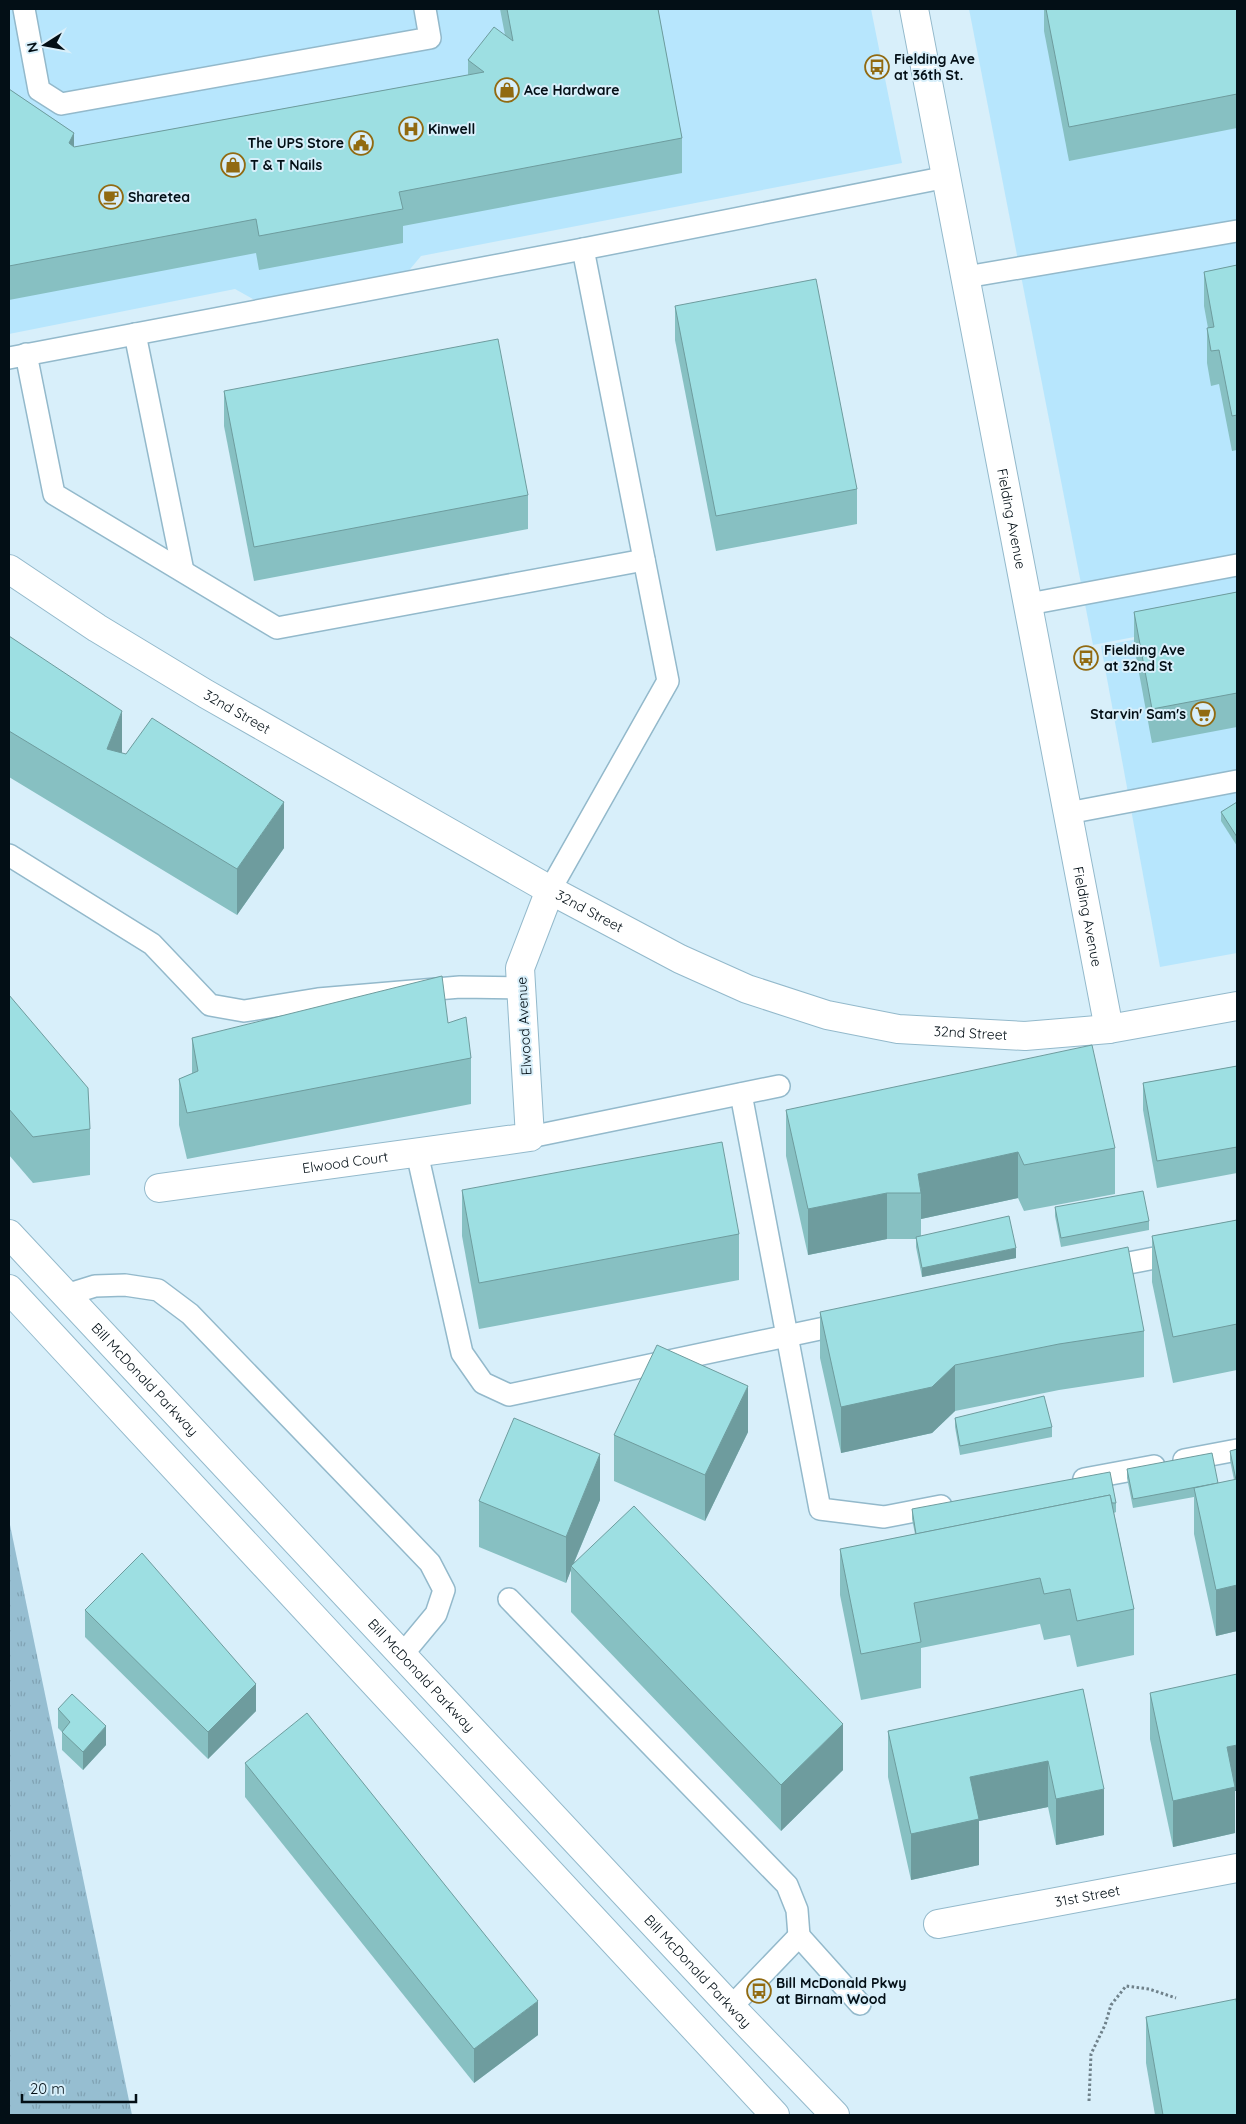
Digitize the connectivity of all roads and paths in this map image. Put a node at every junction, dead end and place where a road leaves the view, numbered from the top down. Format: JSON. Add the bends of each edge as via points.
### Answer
{"nodes":[{"id":1,"x":24,"y":9,"type":"edge"},
{"id":2,"x":425,"y":9,"type":"edge"},
{"id":3,"x":914,"y":9,"type":"edge"},
{"id":4,"x":947,"y":177,"type":"junction"},
{"id":5,"x":1237,"y":231,"type":"edge"},
{"id":6,"x":583,"y":249,"type":"junction"},
{"id":7,"x":966,"y":277,"type":"junction"},
{"id":8,"x":135,"y":334,"type":"junction"},
{"id":9,"x":18,"y":356,"type":"edge"},
{"id":10,"x":644,"y":560,"type":"junction"},
{"id":11,"x":1237,"y":565,"type":"edge"},
{"id":12,"x":9,"y":569,"type":"edge"},
{"id":13,"x":183,"y":571,"type":"junction"},
{"id":14,"x":1029,"y":604,"type":"junction"},
{"id":15,"x":1237,"y":781,"type":"edge"},
{"id":16,"x":1068,"y":813,"type":"junction"},
{"id":17,"x":9,"y":855,"type":"edge"},
{"id":18,"x":550,"y":890,"type":"junction"},
{"id":19,"x":522,"y":988,"type":"junction"},
{"id":20,"x":1237,"y":1006,"type":"edge"},
{"id":21,"x":1109,"y":1029,"type":"junction"},
{"id":22,"x":779,"y":1086,"type":"dead end"},
{"id":23,"x":742,"y":1094,"type":"junction"},
{"id":24,"x":530,"y":1138,"type":"junction"},
{"id":25,"x":418,"y":1152,"type":"junction"},
{"id":26,"x":159,"y":1188,"type":"dead end"},
{"id":27,"x":9,"y":1234,"type":"edge"},
{"id":28,"x":1237,"y":1242,"type":"edge"},
{"id":29,"x":1087,"y":1272,"type":"edge"},
{"id":30,"x":9,"y":1289,"type":"edge"},
{"id":31,"x":66,"y":1295,"type":"junction"},
{"id":32,"x":866,"y":1319,"type":"edge"},
{"id":33,"x":788,"y":1336,"type":"junction"},
{"id":34,"x":1237,"y":1450,"type":"edge"},
{"id":35,"x":1060,"y":1484,"type":"edge"},
{"id":36,"x":962,"y":1502,"type":"edge"},
{"id":37,"x":509,"y":1599,"type":"dead end"},
{"id":38,"x":402,"y":1655,"type":"junction"},
{"id":39,"x":1237,"y":1868,"type":"edge"},
{"id":40,"x":938,"y":1924,"type":"dead end"},
{"id":41,"x":799,"y":1936,"type":"junction"},
{"id":42,"x":1176,"y":1998,"type":"dead end"},
{"id":43,"x":860,"y":2004,"type":"dead end"},
{"id":44,"x":731,"y":2007,"type":"junction"},
{"id":45,"x":1089,"y":2101,"type":"dead end"},
{"id":46,"x":775,"y":2115,"type":"edge"},
{"id":47,"x":835,"y":2115,"type":"edge"}],
"edges":[{"from":1,"to":2,"type":"lane","via":[[39,90],[61,104],[430,38]]},
{"from":3,"to":4,"type":"street","name":"Fielding Avenue"},
{"from":4,"to":6,"type":"lane"},
{"from":4,"to":7,"type":"street","name":"Fielding Avenue"},
{"from":5,"to":7,"type":"lane"},
{"from":6,"to":8,"type":"lane"},
{"from":6,"to":10,"type":"lane"},
{"from":7,"to":14,"type":"street","name":"Fielding Avenue"},
{"from":8,"to":9,"type":"lane"},
{"from":8,"to":13,"type":"lane"},
{"from":9,"to":13,"type":"lane","via":[[54,494]]},
{"from":10,"to":13,"type":"lane","via":[[277,628]]},
{"from":10,"to":18,"type":"lane","via":[[668,682]]},
{"from":11,"to":14,"type":"lane"},
{"from":12,"to":18,"type":"street","name":"32nd Street","via":[[97,628],[206,694]]},
{"from":14,"to":16,"type":"street","name":"Fielding Avenue"},
{"from":15,"to":16,"type":"lane"},
{"from":16,"to":21,"type":"street","name":"Fielding Avenue"},
{"from":17,"to":19,"type":"lane","via":[[152,944],[210,1005],[244,1011],[327,998],[460,987]]},
{"from":18,"to":19,"type":"street","name":"Elwood Avenue","via":[[520,968]]},
{"from":18,"to":21,"type":"street","name":"32nd Street","via":[[680,959],[747,989],[827,1015],[898,1029],[1025,1036]]},
{"from":19,"to":24,"type":"street","name":"Elwood Avenue"},
{"from":20,"to":21,"type":"street","name":"32nd Street"},
{"from":22,"to":23,"type":"lane"},
{"from":23,"to":24,"type":"lane"},
{"from":23,"to":33,"type":"lane"},
{"from":24,"to":25,"type":"street","name":"Elwood Court"},
{"from":25,"to":26,"type":"street","name":"Elwood Court"},
{"from":25,"to":33,"type":"lane","via":[[462,1353],[483,1383],[509,1395]]},
{"from":27,"to":31,"type":"street","name":"Bill McDonald Parkway"},
{"from":28,"to":29,"type":"lane"},
{"from":30,"to":46,"type":"street"},
{"from":31,"to":38,"type":"street","name":"Bill McDonald Parkway"},
{"from":31,"to":38,"type":"lane","via":[[95,1286],[124,1285],[158,1290],[190,1314],[413,1545],[430,1564],[444,1590],[436,1614]]},
{"from":32,"to":33,"type":"lane"},
{"from":33,"to":36,"type":"lane","via":[[820,1509],[884,1517]]},
{"from":34,"to":35,"type":"lane"},
{"from":37,"to":41,"type":"lane","via":[[788,1885],[797,1910]]},
{"from":38,"to":44,"type":"street","name":"Bill McDonald Parkway"},
{"from":39,"to":40,"type":"street","name":"31st Street"},
{"from":41,"to":43,"type":"lane"},
{"from":41,"to":44,"type":"lane"},
{"from":42,"to":45,"type":"path","via":[[1126,1986],[1111,2004],[1090,2054]]},
{"from":44,"to":47,"type":"street","name":"Bill McDonald Parkway"}]}
